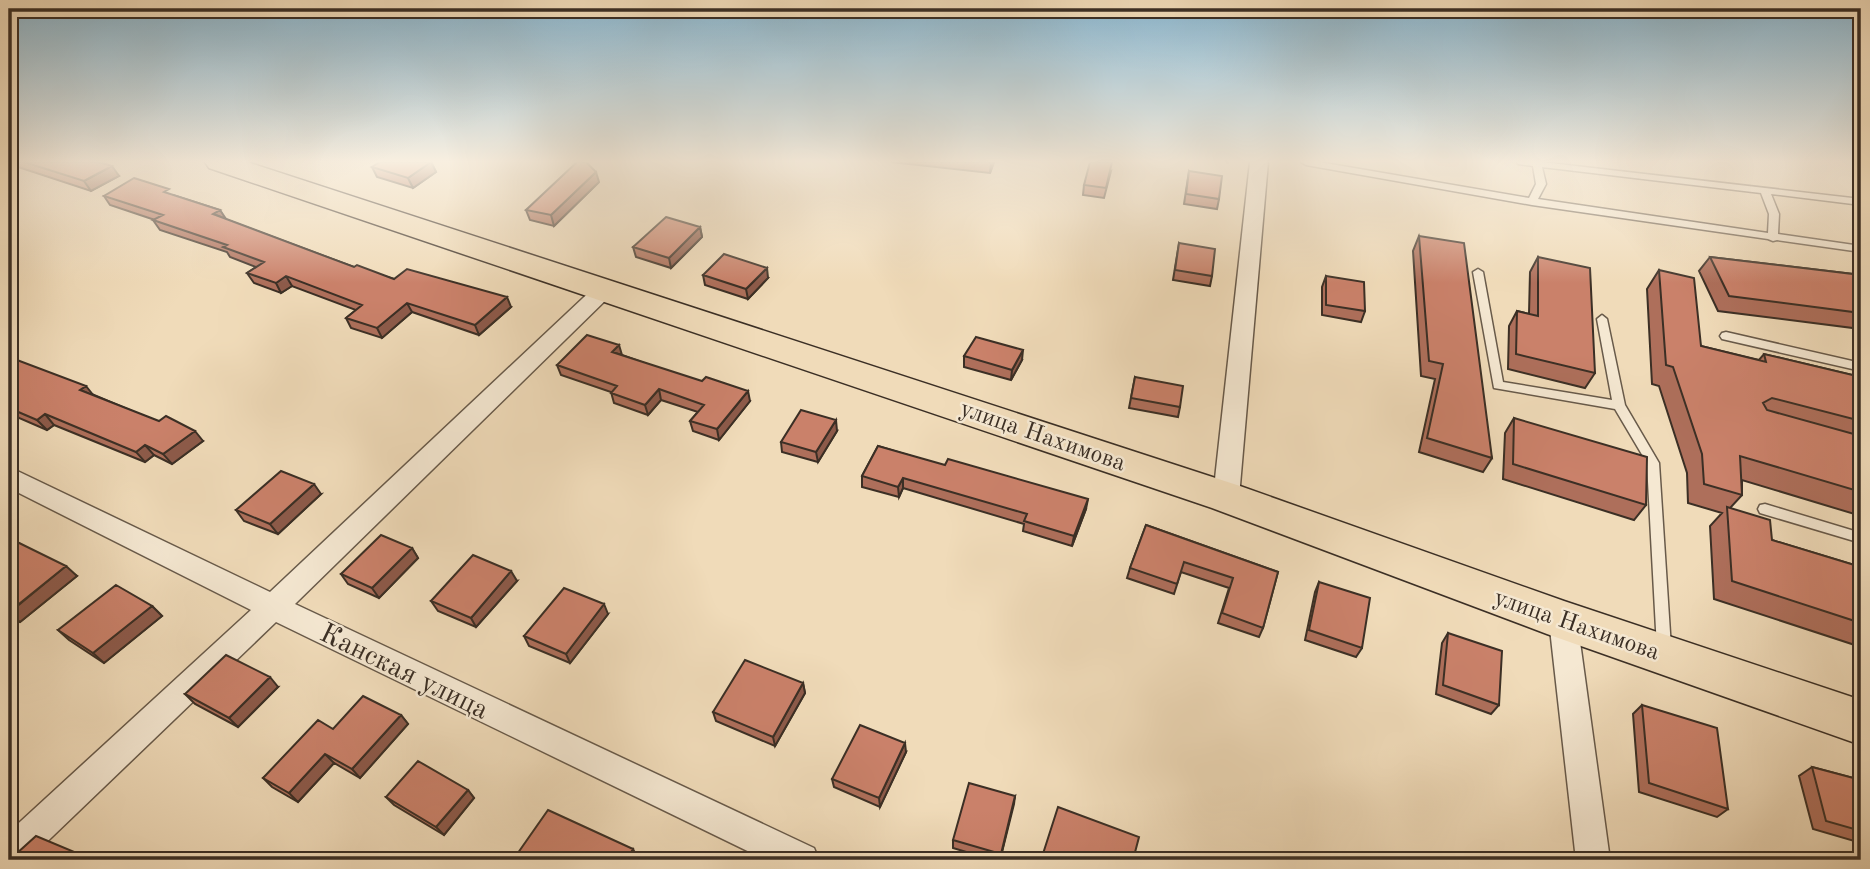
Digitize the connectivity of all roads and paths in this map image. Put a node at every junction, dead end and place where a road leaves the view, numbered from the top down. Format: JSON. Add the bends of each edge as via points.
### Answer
{"nodes":[{"id":1,"x":344,"y":203,"type":"edge"},
{"id":2,"x":1255,"y":203,"type":"edge"},
{"id":3,"x":1536,"y":203,"type":"edge"},
{"id":4,"x":1770,"y":203,"type":"edge"},
{"id":5,"x":1773,"y":238,"type":"junction"},
{"id":6,"x":1861,"y":249,"type":"edge"},
{"id":7,"x":1478,"y":272,"type":"dead end"},
{"id":8,"x":606,"y":288,"type":"junction"},
{"id":9,"x":1602,"y":319,"type":"dead end"},
{"id":10,"x":1726,"y":336,"type":"dead end"},
{"id":11,"x":1861,"y":367,"type":"edge"},
{"id":12,"x":1619,"y":404,"type":"junction"},
{"id":13,"x":9,"y":477,"type":"edge"},
{"id":14,"x":1226,"y":497,"type":"junction"},
{"id":15,"x":1765,"y":509,"type":"dead end"},
{"id":16,"x":1861,"y":538,"type":"edge"},
{"id":17,"x":273,"y":607,"type":"junction"},
{"id":18,"x":1563,"y":620,"type":"junction"},
{"id":19,"x":1665,"y":655,"type":"junction"},
{"id":20,"x":1861,"y":723,"type":"edge"},
{"id":21,"x":9,"y":855,"type":"edge"},
{"id":22,"x":802,"y":860,"type":"edge"},
{"id":23,"x":1593,"y":860,"type":"edge"}],
"edges":[{"from":1,"to":8,"type":"main road","name":"улица Нахимова"},
{"from":2,"to":14,"type":"street"},
{"from":3,"to":5,"type":"lane"},
{"from":4,"to":5,"type":"lane"},
{"from":5,"to":6,"type":"lane"},
{"from":7,"to":12,"type":"lane","via":[[1498,385]]},
{"from":8,"to":14,"type":"main road","name":"улица Нахимова"},
{"from":8,"to":17,"type":"street"},
{"from":9,"to":12,"type":"lane"},
{"from":10,"to":11,"type":"lane"},
{"from":12,"to":19,"type":"lane","via":[[1653,463]]},
{"from":13,"to":17,"type":"street","name":"Канская улица"},
{"from":14,"to":18,"type":"main road","name":"улица Нахимова"},
{"from":15,"to":16,"type":"lane"},
{"from":17,"to":21,"type":"street"},
{"from":17,"to":22,"type":"street","name":"Канская улица"},
{"from":18,"to":19,"type":"main road","name":"улица Нахимова"},
{"from":18,"to":23,"type":"street"},
{"from":19,"to":20,"type":"main road","name":"улица Нахимова"}]}
